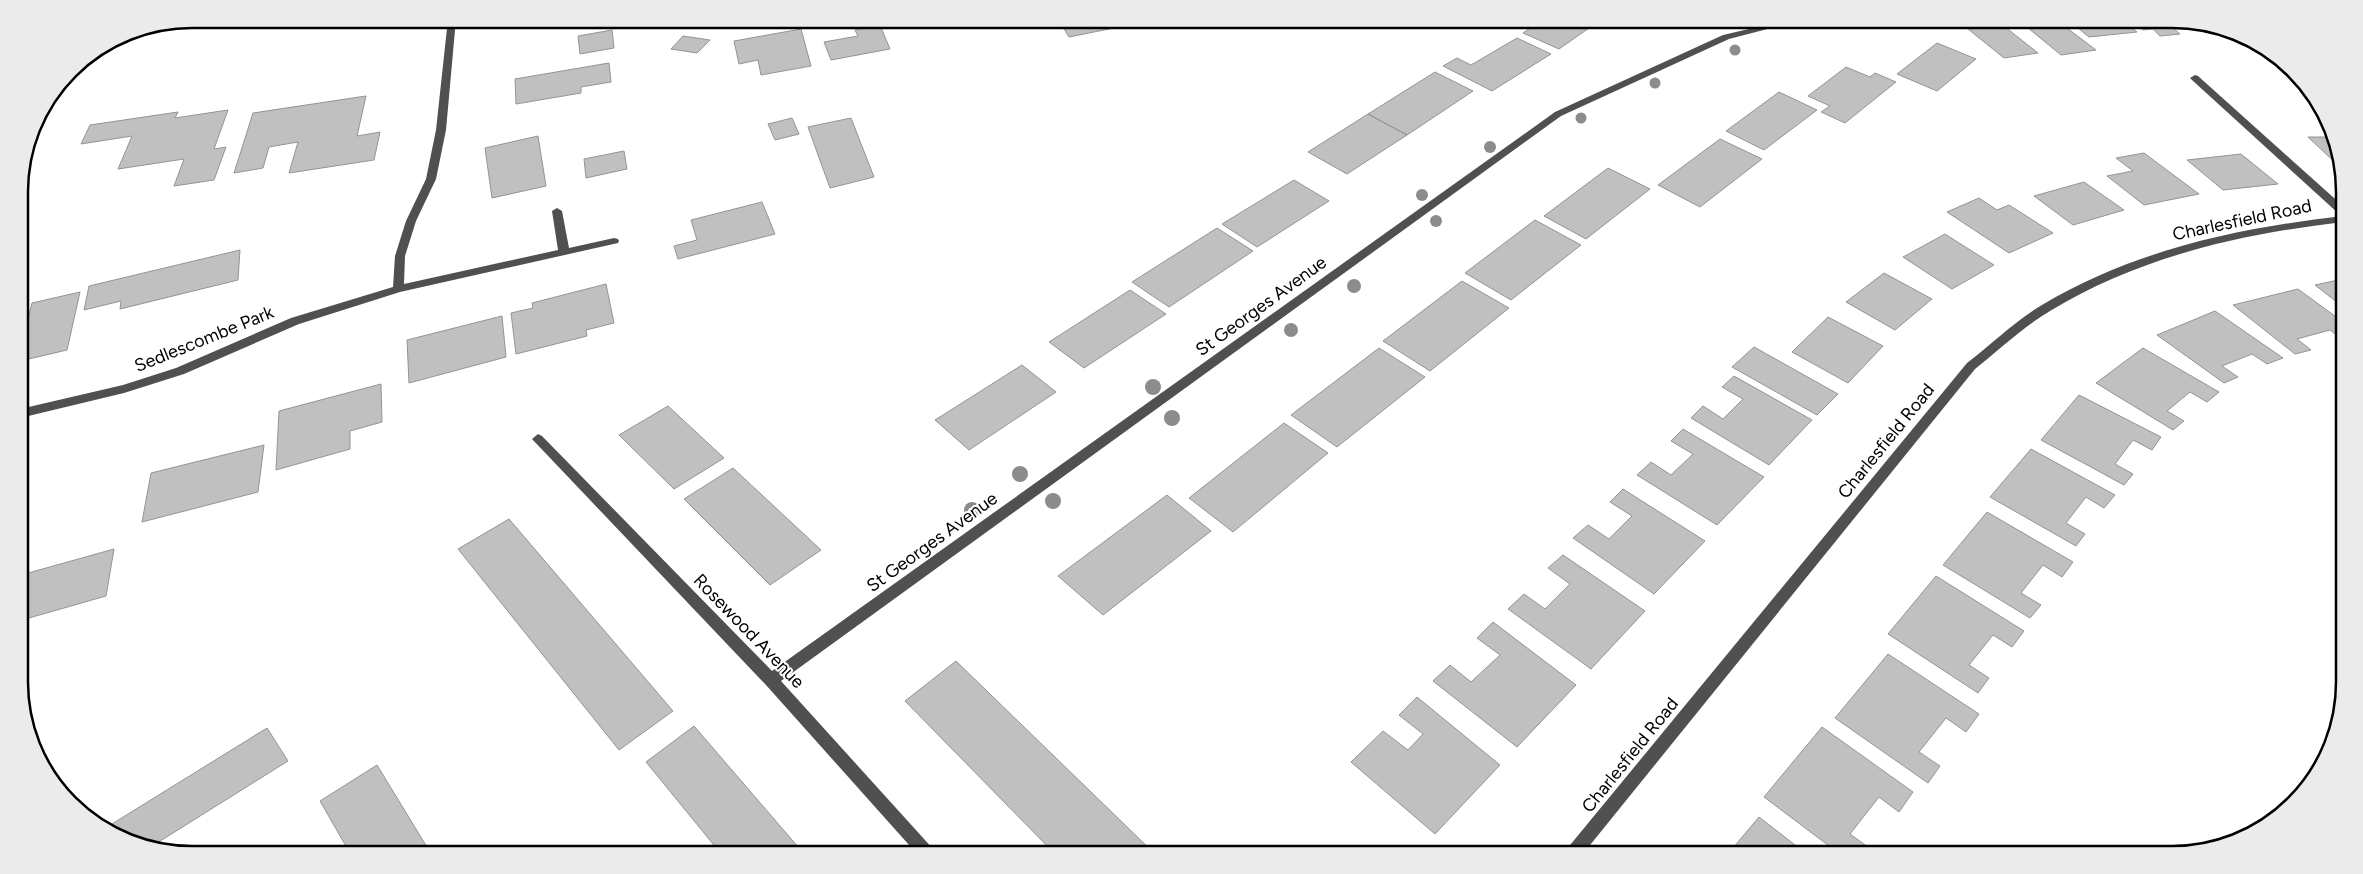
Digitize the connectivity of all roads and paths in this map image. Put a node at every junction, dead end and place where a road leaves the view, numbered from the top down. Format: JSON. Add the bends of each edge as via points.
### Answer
{"nodes":[{"id":1,"x":451,"y":28,"type":"edge"},
{"id":2,"x":1764,"y":28,"type":"edge"},
{"id":3,"x":2195,"y":78,"type":"dead end"},
{"id":4,"x":2336,"y":206,"type":"edge"},
{"id":5,"x":557,"y":211,"type":"dead end"},
{"id":6,"x":2336,"y":220,"type":"edge"},
{"id":7,"x":614,"y":241,"type":"dead end"},
{"id":8,"x":564,"y":252,"type":"junction"},
{"id":9,"x":398,"y":288,"type":"junction"},
{"id":10,"x":28,"y":412,"type":"edge"},
{"id":11,"x":538,"y":439,"type":"dead end"},
{"id":12,"x":771,"y":680,"type":"junction"},
{"id":13,"x":920,"y":846,"type":"edge"},
{"id":14,"x":1579,"y":846,"type":"edge"}],
"edges":[{"from":1,"to":9,"type":"street","via":[[442,130],[431,179],[400,256]]},
{"from":2,"to":12,"type":"street","name":"St Georges Avenue","via":[[1726,37],[1558,114]]},
{"from":3,"to":4,"type":"street"},
{"from":5,"to":8,"type":"street"},
{"from":6,"to":14,"type":"street","name":"Charlesfield Road","via":[[2187,248],[2106,275],[2045,308],[1971,366]]},
{"from":7,"to":8,"type":"street","name":"Sedlescombe Park"},
{"from":8,"to":9,"type":"street","name":"Sedlescombe Park"},
{"from":9,"to":10,"type":"street","name":"Sedlescombe Park","via":[[295,321],[180,371],[124,389]]},
{"from":11,"to":12,"type":"street","name":"Rosewood Avenue"},
{"from":12,"to":13,"type":"street","name":"Rosewood Avenue"}]}
